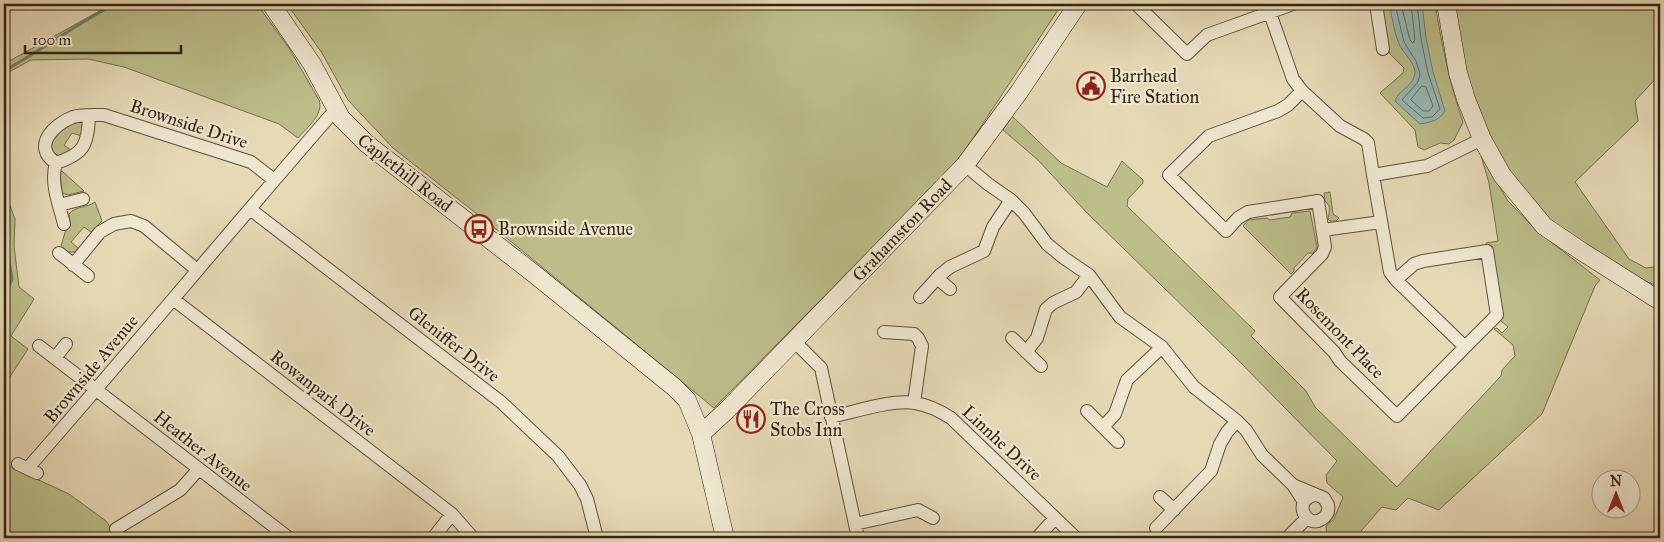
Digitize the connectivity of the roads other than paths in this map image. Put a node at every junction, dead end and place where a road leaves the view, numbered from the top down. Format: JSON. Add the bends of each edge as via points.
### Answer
{"nodes":[{"id":1,"x":271,"y":4,"type":"edge"},
{"id":2,"x":1078,"y":4,"type":"edge"},
{"id":3,"x":1136,"y":4,"type":"edge"},
{"id":4,"x":1293,"y":4,"type":"edge"},
{"id":5,"x":1376,"y":4,"type":"edge"},
{"id":6,"x":1446,"y":4,"type":"edge"},
{"id":7,"x":1270,"y":13,"type":"junction"},
{"id":8,"x":1383,"y":49,"type":"dead end"},
{"id":9,"x":1302,"y":91,"type":"junction"},
{"id":10,"x":336,"y":109,"type":"junction"},
{"id":11,"x":89,"y":116,"type":"junction"},
{"id":12,"x":1482,"y":139,"type":"junction"},
{"id":13,"x":56,"y":162,"type":"junction"},
{"id":14,"x":965,"y":165,"type":"junction"},
{"id":15,"x":1373,"y":175,"type":"junction"},
{"id":16,"x":274,"y":180,"type":"junction"},
{"id":17,"x":83,"y":199,"type":"dead end"},
{"id":18,"x":1012,"y":200,"type":"junction"},
{"id":19,"x":59,"y":205,"type":"junction"},
{"id":20,"x":250,"y":209,"type":"junction"},
{"id":21,"x":1381,"y":222,"type":"junction"},
{"id":22,"x":64,"y":224,"type":"dead end"},
{"id":23,"x":1323,"y":230,"type":"junction"},
{"id":24,"x":58,"y":253,"type":"dead end"},
{"id":25,"x":73,"y":265,"type":"junction"},
{"id":26,"x":196,"y":270,"type":"junction"},
{"id":27,"x":1089,"y":275,"type":"junction"},
{"id":28,"x":88,"y":276,"type":"dead end"},
{"id":29,"x":937,"y":278,"type":"junction"},
{"id":30,"x":1396,"y":280,"type":"junction"},
{"id":31,"x":950,"y":289,"type":"dead end"},
{"id":32,"x":920,"y":297,"type":"dead end"},
{"id":33,"x":173,"y":299,"type":"junction"},
{"id":34,"x":1660,"y":301,"type":"edge"},
{"id":35,"x":884,"y":332,"type":"dead end"},
{"id":36,"x":1012,"y":338,"type":"dead end"},
{"id":37,"x":794,"y":341,"type":"junction"},
{"id":38,"x":66,"y":344,"type":"dead end"},
{"id":39,"x":39,"y":346,"type":"dead end"},
{"id":40,"x":1162,"y":347,"type":"junction"},
{"id":41,"x":1465,"y":347,"type":"junction"},
{"id":42,"x":1026,"y":352,"type":"junction"},
{"id":43,"x":55,"y":358,"type":"junction"},
{"id":44,"x":1041,"y":366,"type":"dead end"},
{"id":45,"x":96,"y":390,"type":"junction"},
{"id":46,"x":914,"y":403,"type":"junction"},
{"id":47,"x":1087,"y":411,"type":"dead end"},
{"id":48,"x":832,"y":417,"type":"junction"},
{"id":49,"x":1236,"y":421,"type":"junction"},
{"id":50,"x":1103,"y":427,"type":"junction"},
{"id":51,"x":701,"y":434,"type":"junction"},
{"id":52,"x":1118,"y":442,"type":"dead end"},
{"id":53,"x":28,"y":468,"type":"dead end"},
{"id":54,"x":198,"y":470,"type":"junction"},
{"id":55,"x":1293,"y":485,"type":"junction"},
{"id":56,"x":1324,"y":495,"type":"junction"},
{"id":57,"x":1160,"y":497,"type":"dead end"},
{"id":58,"x":1304,"y":502,"type":"junction"},
{"id":59,"x":1174,"y":510,"type":"junction"},
{"id":60,"x":452,"y":514,"type":"junction"},
{"id":61,"x":933,"y":518,"type":"dead end"},
{"id":62,"x":1056,"y":518,"type":"junction"},
{"id":63,"x":1307,"y":518,"type":"junction"},
{"id":64,"x":121,"y":521,"type":"dead end"},
{"id":65,"x":855,"y":524,"type":"junction"},
{"id":66,"x":1156,"y":528,"type":"dead end"},
{"id":67,"x":289,"y":538,"type":"edge"},
{"id":68,"x":432,"y":538,"type":"edge"},
{"id":69,"x":473,"y":538,"type":"edge"},
{"id":70,"x":597,"y":538,"type":"edge"},
{"id":71,"x":724,"y":538,"type":"edge"},
{"id":72,"x":858,"y":538,"type":"edge"},
{"id":73,"x":1037,"y":538,"type":"edge"},
{"id":74,"x":1076,"y":538,"type":"edge"},
{"id":75,"x":1287,"y":538,"type":"edge"}],
"edges":[{"from":1,"to":10,"type":"main road","name":"Caplethill Road","via":[[312,64]]},
{"from":2,"to":14,"type":"main road","name":"Grahamston Road"},
{"from":3,"to":7,"type":"street","via":[[1187,54],[1208,35]]},
{"from":4,"to":7,"type":"street"},
{"from":5,"to":8,"type":"street"},
{"from":6,"to":12,"type":"main road","via":[[1458,73]]},
{"from":7,"to":9,"type":"street","via":[[1293,79]]},
{"from":9,"to":15,"type":"street","via":[[1340,126],[1368,143]]},
{"from":9,"to":23,"type":"street","name":"Rosemont Place","via":[[1278,111],[1208,136],[1169,175],[1226,231],[1248,212],[1318,201]]},
{"from":10,"to":16,"type":"street","name":"Brownside Avenue"},
{"from":10,"to":51,"type":"main road","name":"Caplethill Road","via":[[367,144],[674,387],[687,400]]},
{"from":11,"to":13,"type":"street","via":[[88,134],[81,150],[73,158]]},
{"from":11,"to":13,"type":"street","name":"Brownside Drive","via":[[70,118],[51,131],[45,150]]},
{"from":11,"to":16,"type":"street","name":"Brownside Drive","via":[[104,115],[250,162]]},
{"from":12,"to":15,"type":"street","via":[[1427,166]]},
{"from":12,"to":34,"type":"main road","via":[[1502,175],[1544,226]]},
{"from":13,"to":19,"type":"street","name":"Brownside Drive","via":[[53,172]]},
{"from":14,"to":18,"type":"street"},
{"from":14,"to":37,"type":"main road","name":"Grahamston Road"},
{"from":15,"to":21,"type":"street"},
{"from":16,"to":20,"type":"street","name":"Brownside Avenue"},
{"from":17,"to":19,"type":"street"},
{"from":18,"to":27,"type":"street","via":[[1047,244]]},
{"from":18,"to":29,"type":"street","via":[[993,227],[984,251],[956,263]]},
{"from":19,"to":22,"type":"street","name":"Brownside Drive"},
{"from":20,"to":26,"type":"street","name":"Brownside Avenue"},
{"from":20,"to":70,"type":"street","name":"Gleniffer Drive","via":[[502,402],[558,456],[580,485],[587,498]]},
{"from":21,"to":23,"type":"street"},
{"from":21,"to":30,"type":"street","via":[[1389,269]]},
{"from":23,"to":41,"type":"street","name":"Rosemont Place","via":[[1325,247],[1322,254],[1280,297],[1394,414],[1397,416]]},
{"from":24,"to":25,"type":"street"},
{"from":25,"to":26,"type":"street","via":[[100,232],[114,224],[131,221],[144,226]]},
{"from":25,"to":28,"type":"street"},
{"from":26,"to":33,"type":"street","name":"Brownside Avenue"},
{"from":27,"to":40,"type":"street","via":[[1120,317]]},
{"from":27,"to":42,"type":"street","via":[[1076,292],[1046,309],[1037,338]]},
{"from":29,"to":31,"type":"street"},
{"from":29,"to":32,"type":"street"},
{"from":30,"to":41,"type":"street"},
{"from":30,"to":41,"type":"street","via":[[1414,264],[1423,261],[1488,251],[1497,315]]},
{"from":33,"to":45,"type":"street","name":"Brownside Avenue"},
{"from":33,"to":60,"type":"street","name":"Rowanpark Drive"},
{"from":35,"to":46,"type":"street","via":[[914,334],[921,342]]},
{"from":36,"to":42,"type":"street"},
{"from":37,"to":48,"type":"street","via":[[821,368]]},
{"from":37,"to":51,"type":"main road","name":"Grahamston Road"},
{"from":38,"to":43,"type":"street"},
{"from":39,"to":43,"type":"street","name":"Heather Avenue"},
{"from":40,"to":49,"type":"street","via":[[1194,387]]},
{"from":40,"to":50,"type":"street","via":[[1127,380],[1115,414]]},
{"from":42,"to":44,"type":"street"},
{"from":43,"to":45,"type":"street","name":"Heather Avenue"},
{"from":45,"to":53,"type":"street","name":"Brownside Avenue"},
{"from":45,"to":54,"type":"street","name":"Heather Avenue"},
{"from":46,"to":48,"type":"street","name":"Linnhe Drive","via":[[899,402]]},
{"from":46,"to":62,"type":"street","name":"Linnhe Drive","via":[[951,418]]},
{"from":47,"to":50,"type":"street"},
{"from":48,"to":65,"type":"street"},
{"from":49,"to":55,"type":"street","via":[[1262,455]]},
{"from":49,"to":59,"type":"street","via":[[1226,432],[1211,471]]},
{"from":50,"to":52,"type":"street"},
{"from":51,"to":71,"type":"main road","name":"Caplethill Road"},
{"from":54,"to":64,"type":"street","via":[[180,490]]},
{"from":54,"to":67,"type":"street","name":"Heather Avenue"},
{"from":55,"to":56,"type":"street"},
{"from":55,"to":58,"type":"street"},
{"from":56,"to":58,"type":"street","via":[[1310,495]]},
{"from":56,"to":63,"type":"street","via":[[1328,505],[1324,518],[1316,521]]},
{"from":57,"to":59,"type":"street"},
{"from":58,"to":63,"type":"street","via":[[1302,510]]},
{"from":59,"to":66,"type":"street"},
{"from":60,"to":68,"type":"street"},
{"from":60,"to":69,"type":"street","name":"Rowanpark Drive"},
{"from":61,"to":65,"type":"street","via":[[918,510]]},
{"from":62,"to":73,"type":"street"},
{"from":62,"to":74,"type":"street","name":"Linnhe Drive"},
{"from":63,"to":75,"type":"street"},
{"from":65,"to":72,"type":"street"}]}
